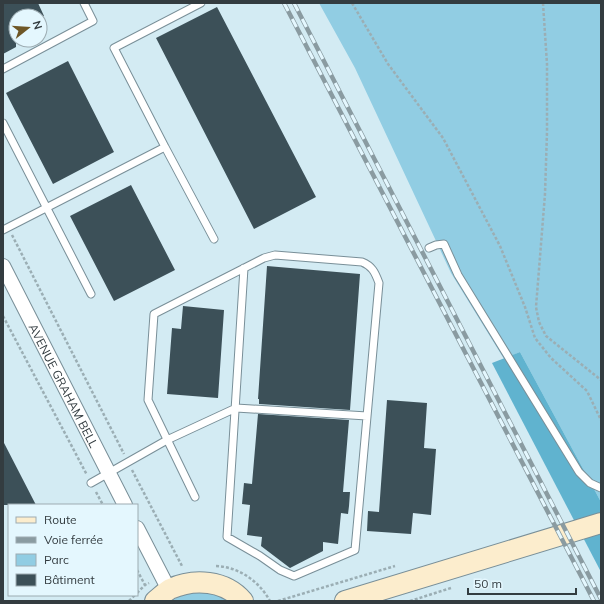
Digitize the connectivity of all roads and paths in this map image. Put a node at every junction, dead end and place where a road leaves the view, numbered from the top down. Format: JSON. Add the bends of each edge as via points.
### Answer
{"nodes":[{"id":1,"x":84,"y":3,"type":"edge"},
{"id":2,"x":201,"y":3,"type":"edge"},
{"id":3,"x":352,"y":3,"type":"edge"},
{"id":4,"x":543,"y":3,"type":"edge"},
{"id":5,"x":3,"y":69,"type":"edge"},
{"id":6,"x":3,"y":123,"type":"edge"},
{"id":7,"x":165,"y":147,"type":"junction"},
{"id":8,"x":47,"y":208,"type":"junction"},
{"id":9,"x":6,"y":228,"type":"edge"},
{"id":10,"x":214,"y":239,"type":"dead end"},
{"id":11,"x":429,"y":248,"type":"dead end"},
{"id":12,"x":3,"y":266,"type":"edge"},
{"id":13,"x":244,"y":268,"type":"junction"},
{"id":14,"x":91,"y":294,"type":"dead end"},
{"id":15,"x":3,"y":316,"type":"edge"},
{"id":16,"x":601,"y":380,"type":"edge"},
{"id":17,"x":236,"y":408,"type":"junction"},
{"id":18,"x":367,"y":416,"type":"junction"},
{"id":19,"x":601,"y":420,"type":"edge"},
{"id":20,"x":167,"y":440,"type":"junction"},
{"id":21,"x":128,"y":462,"type":"junction"},
{"id":22,"x":108,"y":474,"type":"junction"},
{"id":23,"x":91,"y":483,"type":"junction"},
{"id":24,"x":601,"y":488,"type":"edge"},
{"id":25,"x":195,"y":497,"type":"dead end"},
{"id":26,"x":102,"y":504,"type":"edge"},
{"id":27,"x":124,"y":504,"type":"edge"},
{"id":28,"x":601,"y":523,"type":"edge"},
{"id":29,"x":138,"y":531,"type":"edge"},
{"id":30,"x":182,"y":566,"type":"dead end"},
{"id":31,"x":138,"y":571,"type":"edge"},
{"id":32,"x":156,"y":592,"type":"edge"},
{"id":33,"x":243,"y":601,"type":"edge"},
{"id":34,"x":345,"y":601,"type":"edge"}],
"edges":[{"from":1,"to":5,"type":"lane","via":[[93,21]]},
{"from":2,"to":7,"type":"lane","via":[[114,48]]},
{"from":3,"to":19,"type":"path","via":[[388,64],[443,138],[500,246],[535,338],[587,391]]},
{"from":4,"to":16,"type":"path","via":[[547,64],[547,132],[536,306],[539,322],[546,336]]},
{"from":6,"to":8,"type":"lane"},
{"from":7,"to":8,"type":"lane"},
{"from":7,"to":10,"type":"lane"},
{"from":8,"to":9,"type":"lane"},
{"from":8,"to":14,"type":"lane"},
{"from":9,"to":21,"type":"path"},
{"from":11,"to":24,"type":"lane","via":[[444,244],[458,275],[579,472],[590,483]]},
{"from":12,"to":22,"type":"street","name":"AVENUE GRAHAM BELL"},
{"from":13,"to":17,"type":"lane"},
{"from":13,"to":18,"type":"lane","via":[[275,255],[362,262],[370,265],[379,283]]},
{"from":13,"to":20,"type":"lane","via":[[154,314],[148,400]]},
{"from":15,"to":23,"type":"path"},
{"from":17,"to":18,"type":"lane"},
{"from":17,"to":18,"type":"lane","via":[[227,537],[294,576],[355,550]]},
{"from":17,"to":20,"type":"lane"},
{"from":20,"to":21,"type":"lane"},
{"from":20,"to":25,"type":"lane"},
{"from":21,"to":22,"type":"lane"},
{"from":21,"to":30,"type":"path"},
{"from":22,"to":23,"type":"lane"},
{"from":22,"to":27,"type":"street","name":"AVENUE GRAHAM BELL"},
{"from":23,"to":26,"type":"path"},
{"from":28,"to":34,"type":"street"},
{"from":29,"to":32,"type":"street"},
{"from":31,"to":32,"type":"path"},
{"from":32,"to":33,"type":"street","via":[[187,583],[205,582],[224,587]]}]}
